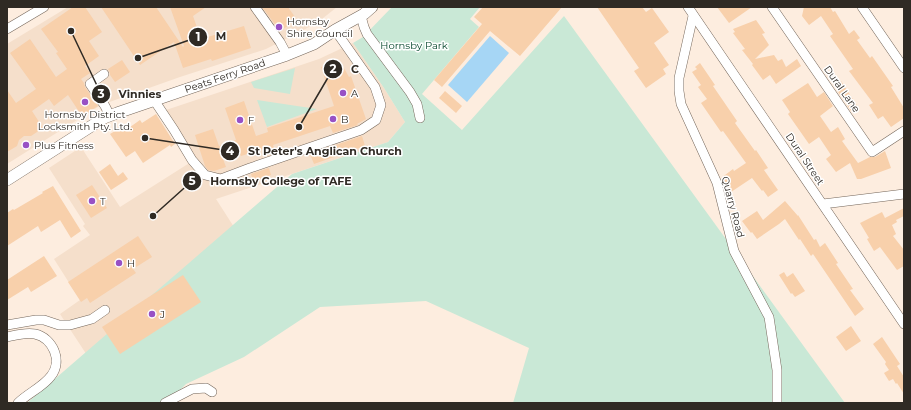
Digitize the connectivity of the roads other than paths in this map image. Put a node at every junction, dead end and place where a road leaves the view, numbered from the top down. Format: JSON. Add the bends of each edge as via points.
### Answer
{"nodes":[{"id":1,"x":44,"y":7,"type":"edge"},
{"id":2,"x":255,"y":7,"type":"edge"},
{"id":3,"x":372,"y":7,"type":"edge"},
{"id":4,"x":688,"y":7,"type":"edge"},
{"id":5,"x":772,"y":7,"type":"edge"},
{"id":6,"x":862,"y":7,"type":"edge"},
{"id":7,"x":360,"y":11,"type":"edge"},
{"id":8,"x":693,"y":16,"type":"junction"},
{"id":9,"x":7,"y":29,"type":"edge"},
{"id":10,"x":337,"y":29,"type":"junction"},
{"id":11,"x":287,"y":55,"type":"junction"},
{"id":12,"x":904,"y":68,"type":"edge"},
{"id":13,"x":104,"y":74,"type":"dead end"},
{"id":14,"x":154,"y":100,"type":"junction"},
{"id":15,"x":110,"y":116,"type":"junction"},
{"id":16,"x":420,"y":118,"type":"dead end"},
{"id":17,"x":174,"y":120,"type":"dead end"},
{"id":18,"x":174,"y":130,"type":"junction"},
{"id":19,"x":904,"y":131,"type":"edge"},
{"id":20,"x":7,"y":180,"type":"edge"},
{"id":21,"x":904,"y":194,"type":"edge"},
{"id":22,"x":822,"y":204,"type":"junction"},
{"id":23,"x":105,"y":310,"type":"dead end"},
{"id":24,"x":904,"y":324,"type":"edge"},
{"id":25,"x":7,"y":325,"type":"edge"},
{"id":26,"x":7,"y":337,"type":"edge"},
{"id":27,"x":212,"y":392,"type":"dead end"},
{"id":28,"x":18,"y":403,"type":"edge"},
{"id":29,"x":165,"y":403,"type":"edge"},
{"id":30,"x":777,"y":403,"type":"edge"}],
"edges":[{"from":1,"to":9,"type":"street"},
{"from":2,"to":11,"type":"street"},
{"from":3,"to":7,"type":"main road","name":"Peats Ferry Road","via":[[367,12]]},
{"from":4,"to":8,"type":"street","name":"Dural Street"},
{"from":5,"to":19,"type":"street","name":"Dural Lane","via":[[872,152]]},
{"from":6,"to":12,"type":"street"},
{"from":7,"to":10,"type":"main road","name":"Peats Ferry Road"},
{"from":7,"to":16,"type":"street","via":[[367,34],[410,92],[417,104]]},
{"from":8,"to":22,"type":"street","name":"Dural Street"},
{"from":8,"to":30,"type":"street","name":"Quarry Road","via":[[679,78],[679,91],[682,104],[717,183],[734,251],[770,317],[777,370]]},
{"from":10,"to":11,"type":"main road","name":"Peats Ferry Road","via":[[314,44]]},
{"from":10,"to":18,"type":"street","via":[[375,87],[381,105],[376,120],[361,130],[221,179],[205,175],[192,160]]},
{"from":11,"to":14,"type":"main road","name":"Peats Ferry Road"},
{"from":13,"to":15,"type":"street","via":[[90,84]]},
{"from":14,"to":15,"type":"main road","name":"Peats Ferry Road"},
{"from":14,"to":18,"type":"street"},
{"from":15,"to":20,"type":"main road","name":"Peats Ferry Road","via":[[90,126]]},
{"from":17,"to":18,"type":"street"},
{"from":21,"to":22,"type":"street"},
{"from":22,"to":24,"type":"street","name":"Dural Street"},
{"from":23,"to":25,"type":"street","via":[[92,318],[70,325],[36,320]]},
{"from":26,"to":28,"type":"street","via":[[24,334],[42,337],[54,349],[56,358],[56,366],[47,381]]},
{"from":27,"to":29,"type":"street","via":[[206,388],[192,389]]}]}
